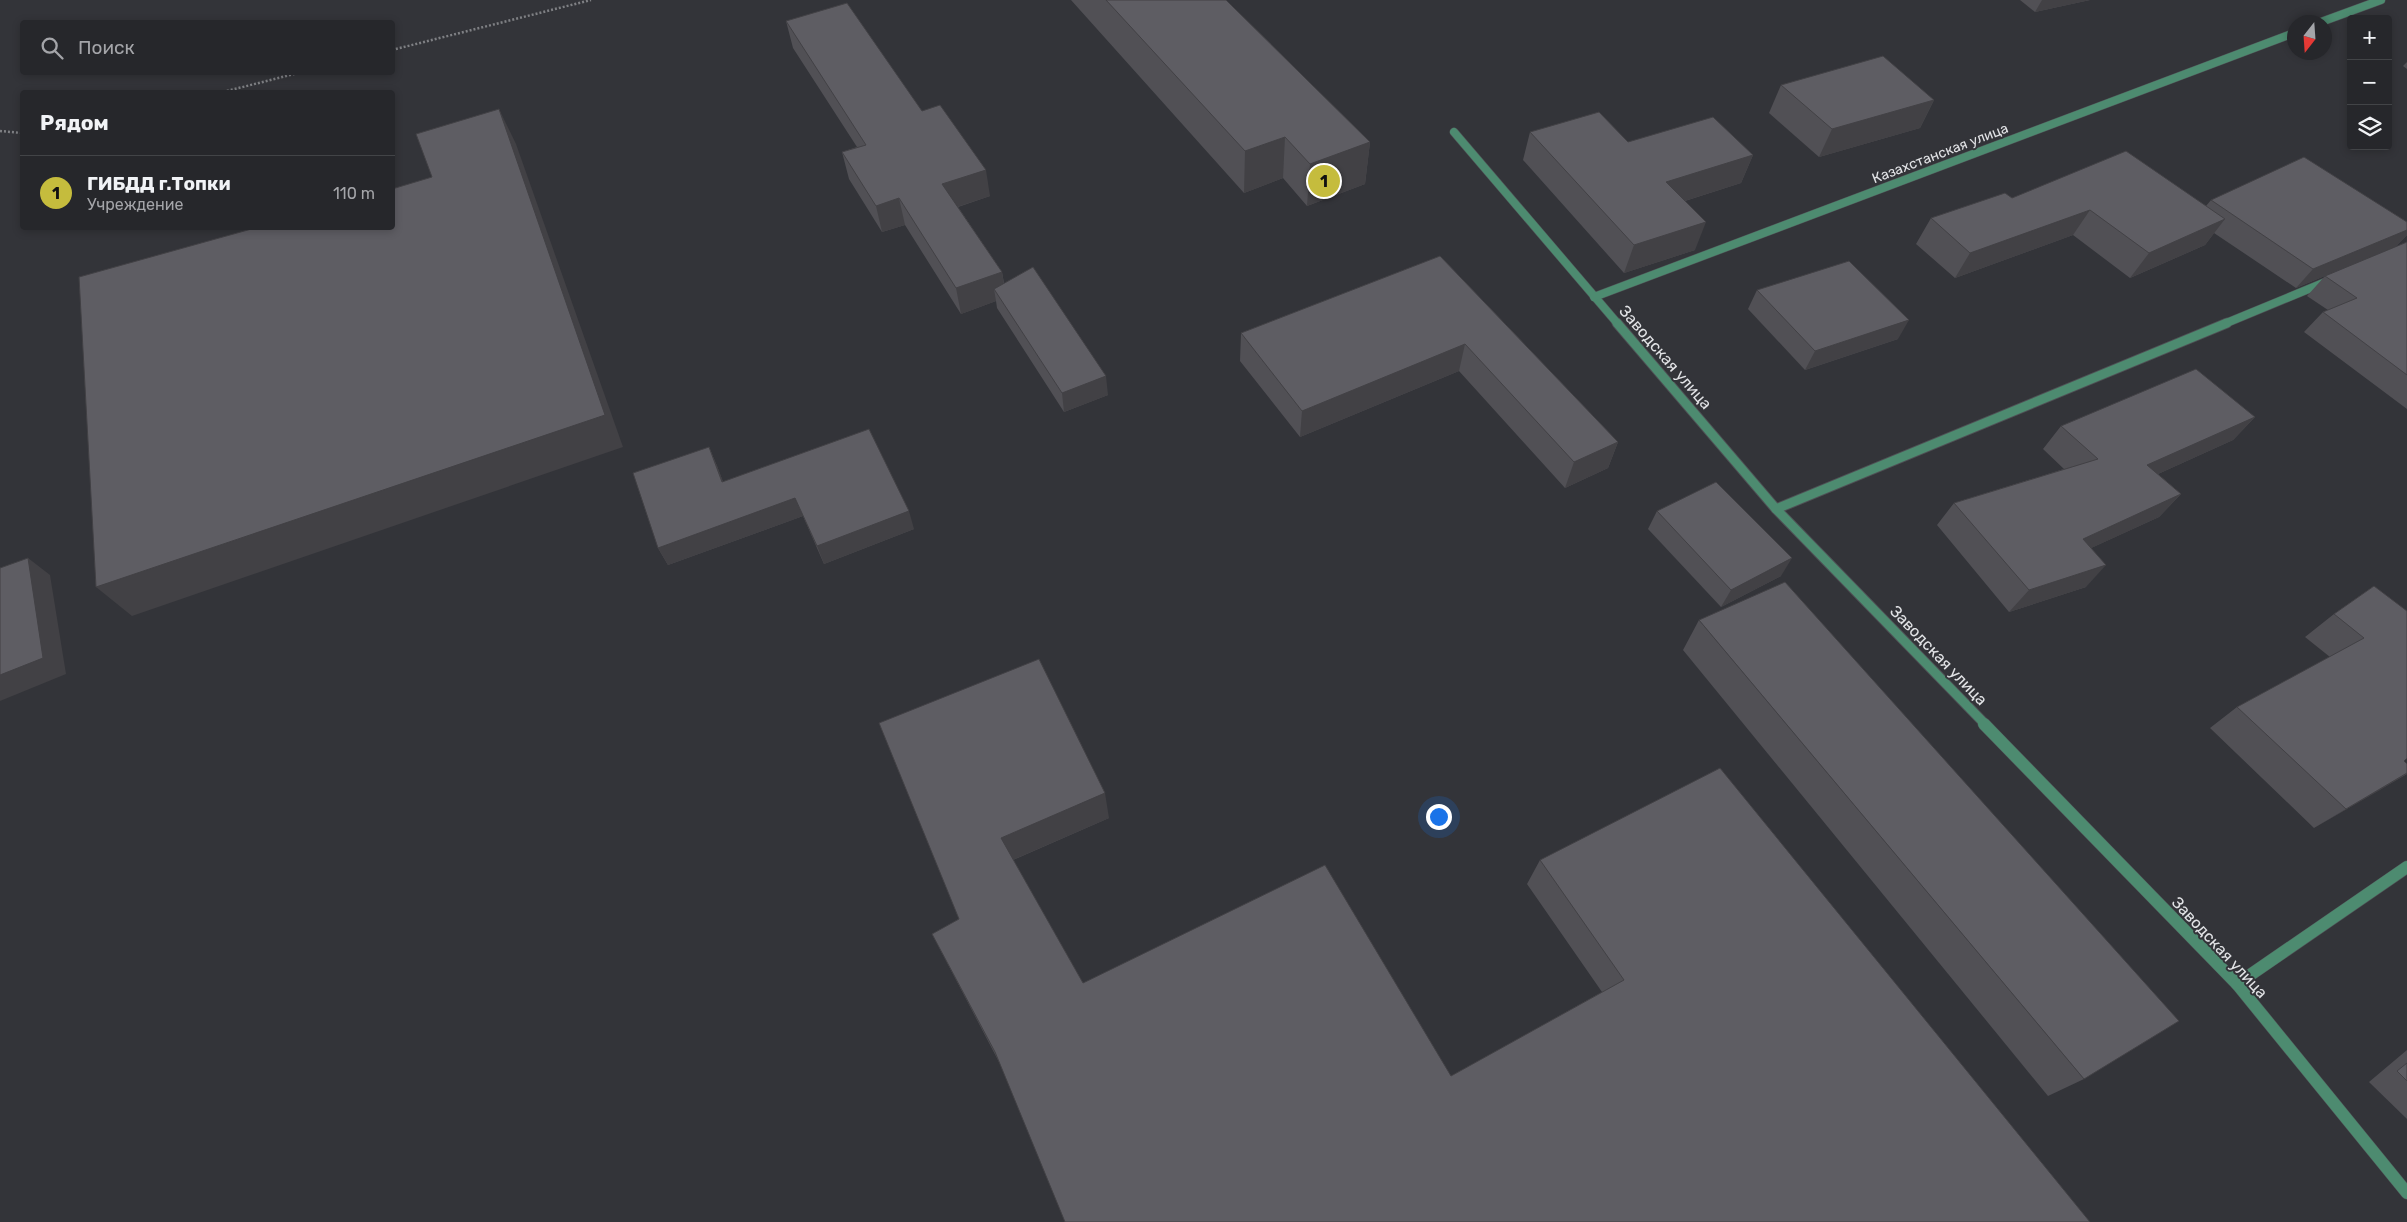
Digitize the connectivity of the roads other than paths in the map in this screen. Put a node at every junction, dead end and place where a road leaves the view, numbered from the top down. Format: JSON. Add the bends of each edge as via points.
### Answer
{"nodes":[{"id":1,"x":2381,"y":0,"type":"edge"},
{"id":2,"x":2332,"y":18,"type":"edge"},
{"id":3,"x":2287,"y":36,"type":"edge"},
{"id":4,"x":1454,"y":132,"type":"dead end"},
{"id":5,"x":2334,"y":279,"type":"edge"},
{"id":6,"x":1594,"y":297,"type":"junction"},
{"id":7,"x":1776,"y":509,"type":"junction"},
{"id":8,"x":2407,"y":867,"type":"edge"},
{"id":9,"x":2237,"y":984,"type":"junction"},
{"id":10,"x":2407,"y":1193,"type":"edge"}],
"edges":[{"from":1,"to":2,"type":"street"},
{"from":3,"to":6,"type":"street","name":"Казахстанская улица"},
{"from":4,"to":6,"type":"street","name":"Заводская улица"},
{"from":5,"to":7,"type":"street"},
{"from":6,"to":7,"type":"street","name":"Заводская улица"},
{"from":7,"to":9,"type":"street","name":"Заводская улица"},
{"from":8,"to":9,"type":"street"},
{"from":9,"to":10,"type":"street","name":"Заводская улица"}]}
